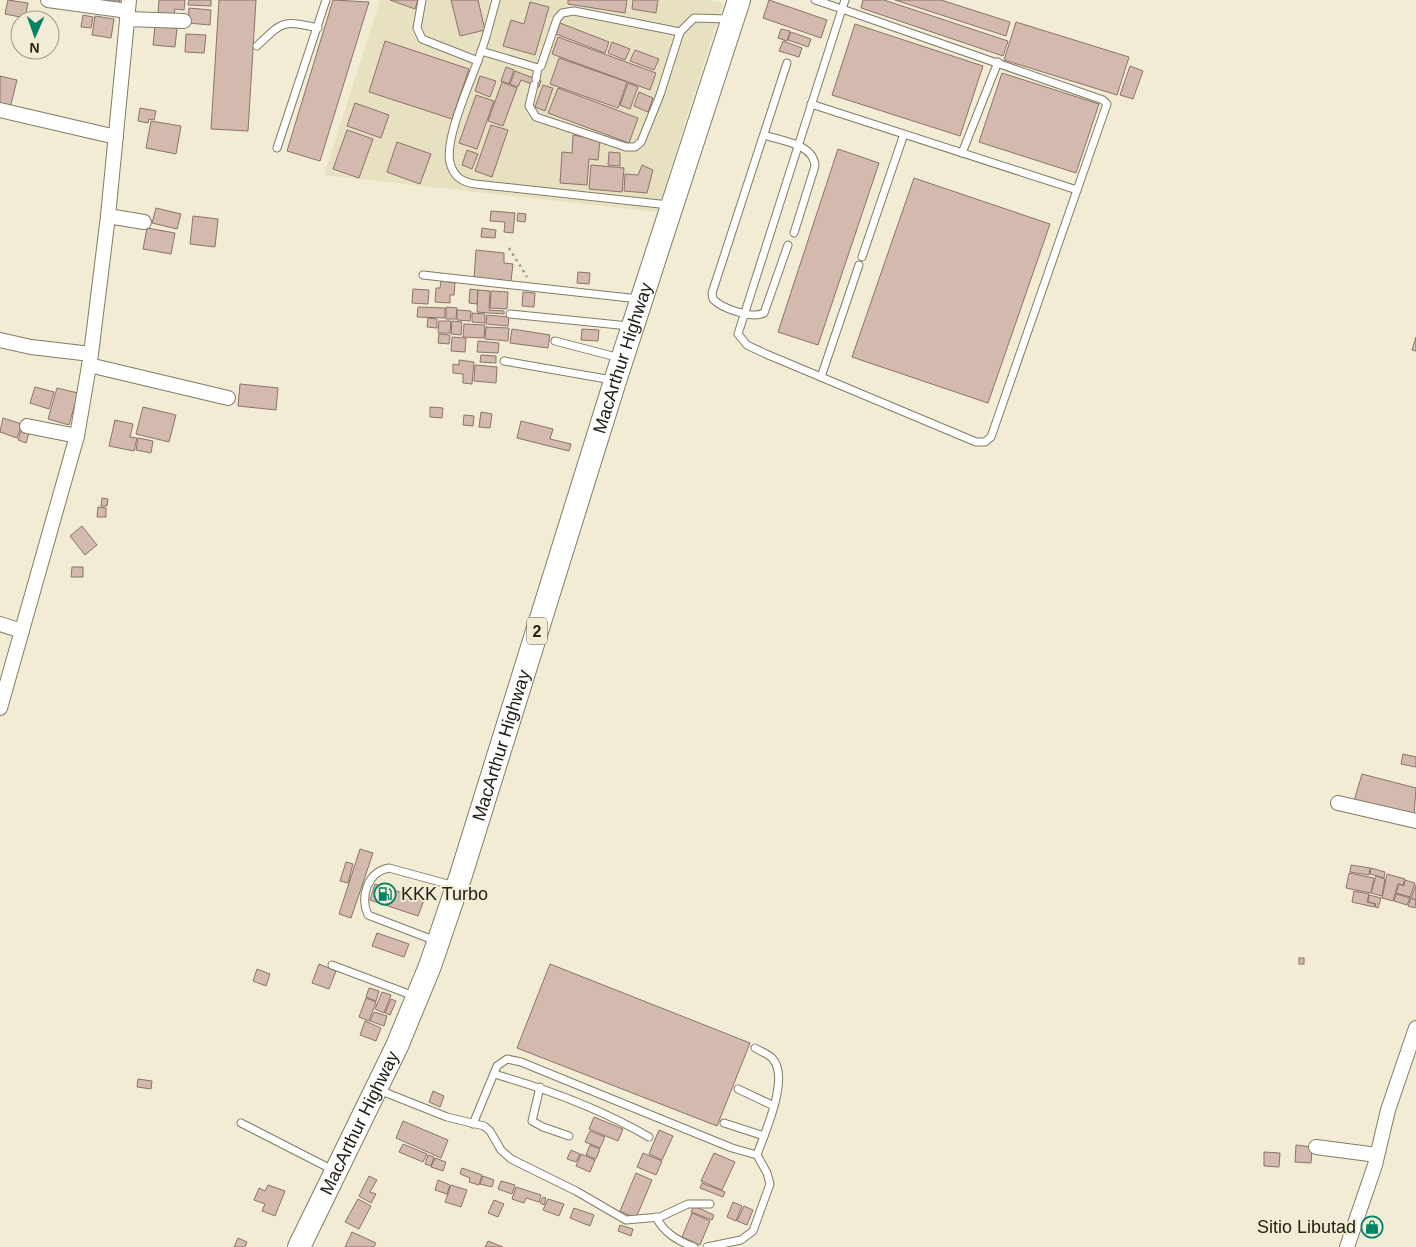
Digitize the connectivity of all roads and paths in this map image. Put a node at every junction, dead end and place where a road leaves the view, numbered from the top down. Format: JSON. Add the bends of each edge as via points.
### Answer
{"nodes":[{"id":1,"x":48,"y":0,"type":"edge"},
{"id":2,"x":326,"y":0,"type":"edge"},
{"id":3,"x":422,"y":0,"type":"edge"},
{"id":4,"x":496,"y":0,"type":"edge"},
{"id":5,"x":815,"y":0,"type":"edge"},
{"id":6,"x":844,"y":0,"type":"edge"},
{"id":7,"x":842,"y":9,"type":"junction"},
{"id":8,"x":128,"y":10,"type":"edge"},
{"id":9,"x":735,"y":10,"type":"edge"},
{"id":10,"x":184,"y":21,"type":"dead end"},
{"id":11,"x":318,"y":28,"type":"junction"},
{"id":12,"x":680,"y":32,"type":"junction"},
{"id":13,"x":257,"y":46,"type":"dead end"},
{"id":14,"x":481,"y":52,"type":"junction"},
{"id":15,"x":478,"y":60,"type":"junction"},
{"id":16,"x":998,"y":62,"type":"junction"},
{"id":17,"x":787,"y":63,"type":"dead end"},
{"id":18,"x":538,"y":68,"type":"junction"},
{"id":19,"x":811,"y":104,"type":"junction"},
{"id":20,"x":0,"y":110,"type":"edge"},
{"id":21,"x":904,"y":134,"type":"junction"},
{"id":22,"x":764,"y":135,"type":"junction"},
{"id":23,"x":116,"y":137,"type":"junction"},
{"id":24,"x":799,"y":146,"type":"junction"},
{"id":25,"x":277,"y":148,"type":"dead end"},
{"id":26,"x":962,"y":153,"type":"junction"},
{"id":27,"x":1077,"y":190,"type":"junction"},
{"id":28,"x":671,"y":205,"type":"junction"},
{"id":29,"x":108,"y":216,"type":"junction"},
{"id":30,"x":144,"y":222,"type":"dead end"},
{"id":31,"x":794,"y":232,"type":"dead end"},
{"id":32,"x":788,"y":245,"type":"dead end"},
{"id":33,"x":509,"y":248,"type":"dead end"},
{"id":34,"x":862,"y":257,"type":"dead end"},
{"id":35,"x":860,"y":265,"type":"dead end"},
{"id":36,"x":423,"y":275,"type":"dead end"},
{"id":37,"x":536,"y":288,"type":"junction"},
{"id":38,"x":642,"y":300,"type":"junction"},
{"id":39,"x":744,"y":312,"type":"junction"},
{"id":40,"x":510,"y":314,"type":"dead end"},
{"id":41,"x":632,"y":326,"type":"junction"},
{"id":42,"x":0,"y":340,"type":"edge"},
{"id":43,"x":555,"y":341,"type":"dead end"},
{"id":44,"x":623,"y":358,"type":"junction"},
{"id":45,"x":90,"y":359,"type":"junction"},
{"id":46,"x":504,"y":361,"type":"dead end"},
{"id":47,"x":821,"y":377,"type":"junction"},
{"id":48,"x":615,"y":381,"type":"junction"},
{"id":49,"x":228,"y":398,"type":"dead end"},
{"id":50,"x":27,"y":426,"type":"dead end"},
{"id":51,"x":76,"y":436,"type":"junction"},
{"id":52,"x":0,"y":624,"type":"edge"},
{"id":53,"x":22,"y":631,"type":"junction"},
{"id":54,"x":0,"y":708,"type":"edge"},
{"id":55,"x":1338,"y":803,"type":"dead end"},
{"id":56,"x":1416,"y":821,"type":"edge"},
{"id":57,"x":457,"y":887,"type":"junction"},
{"id":58,"x":438,"y":942,"type":"junction"},
{"id":59,"x":332,"y":965,"type":"dead end"},
{"id":60,"x":417,"y":997,"type":"junction"},
{"id":61,"x":1416,"y":1028,"type":"edge"},
{"id":62,"x":755,"y":1048,"type":"dead end"},
{"id":63,"x":494,"y":1074,"type":"junction"},
{"id":64,"x":540,"y":1087,"type":"junction"},
{"id":65,"x":376,"y":1088,"type":"junction"},
{"id":66,"x":738,"y":1089,"type":"dead end"},
{"id":67,"x":774,"y":1106,"type":"junction"},
{"id":68,"x":241,"y":1123,"type":"dead end"},
{"id":69,"x":724,"y":1123,"type":"dead end"},
{"id":70,"x":473,"y":1124,"type":"junction"},
{"id":71,"x":569,"y":1136,"type":"dead end"},
{"id":72,"x":764,"y":1136,"type":"junction"},
{"id":73,"x":649,"y":1137,"type":"dead end"},
{"id":74,"x":1316,"y":1147,"type":"dead end"},
{"id":75,"x":757,"y":1155,"type":"junction"},
{"id":76,"x":1377,"y":1156,"type":"junction"},
{"id":77,"x":335,"y":1172,"type":"junction"},
{"id":78,"x":710,"y":1204,"type":"dead end"},
{"id":79,"x":656,"y":1217,"type":"junction"},
{"id":80,"x":299,"y":1247,"type":"edge"},
{"id":81,"x":694,"y":1247,"type":"edge"},
{"id":82,"x":707,"y":1247,"type":"edge"},
{"id":83,"x":1347,"y":1247,"type":"edge"}],
"edges":[{"from":1,"to":8,"type":"street"},
{"from":2,"to":11,"type":"lane"},
{"from":3,"to":15,"type":"lane","via":[[417,28],[422,39]]},
{"from":4,"to":14,"type":"lane"},
{"from":5,"to":7,"type":"lane"},
{"from":6,"to":7,"type":"lane"},
{"from":7,"to":16,"type":"lane"},
{"from":7,"to":19,"type":"lane"},
{"from":8,"to":10,"type":"street"},
{"from":8,"to":23,"type":"street"},
{"from":9,"to":12,"type":"lane","via":[[694,18]]},
{"from":9,"to":28,"type":"highway","name":"MacArthur Highway","number":"2"},
{"from":11,"to":13,"type":"lane","via":[[285,23],[278,25]]},
{"from":11,"to":25,"type":"lane"},
{"from":12,"to":18,"type":"lane","via":[[574,11],[562,13]]},
{"from":12,"to":18,"type":"lane","via":[[660,96],[636,147],[626,147],[536,117],[529,106]]},
{"from":14,"to":15,"type":"lane"},
{"from":14,"to":18,"type":"lane"},
{"from":15,"to":28,"type":"lane","via":[[449,147],[453,172],[462,182]]},
{"from":16,"to":26,"type":"lane"},
{"from":16,"to":27,"type":"lane","via":[[1107,104]]},
{"from":17,"to":22,"type":"lane"},
{"from":19,"to":21,"type":"lane"},
{"from":19,"to":24,"type":"lane"},
{"from":20,"to":23,"type":"street"},
{"from":21,"to":26,"type":"lane"},
{"from":21,"to":34,"type":"lane"},
{"from":22,"to":24,"type":"lane"},
{"from":22,"to":39,"type":"lane","via":[[712,293],[717,303]]},
{"from":23,"to":29,"type":"street"},
{"from":24,"to":31,"type":"lane","via":[[812,153],[815,166]]},
{"from":24,"to":39,"type":"lane"},
{"from":26,"to":27,"type":"lane"},
{"from":27,"to":47,"type":"lane","via":[[992,438],[976,442]]},
{"from":28,"to":38,"type":"highway","name":"MacArthur Highway","number":"2"},
{"from":29,"to":30,"type":"street"},
{"from":29,"to":45,"type":"street"},
{"from":32,"to":39,"type":"lane","via":[[764,313],[755,316]]},
{"from":33,"to":37,"type":"path"},
{"from":35,"to":47,"type":"lane"},
{"from":36,"to":37,"type":"lane"},
{"from":37,"to":38,"type":"lane"},
{"from":38,"to":41,"type":"highway","name":"MacArthur Highway","number":"2"},
{"from":39,"to":47,"type":"lane","via":[[738,334],[747,344]]},
{"from":40,"to":41,"type":"lane"},
{"from":41,"to":44,"type":"highway","name":"MacArthur Highway","number":"2"},
{"from":42,"to":45,"type":"street"},
{"from":43,"to":44,"type":"lane"},
{"from":44,"to":48,"type":"highway","name":"MacArthur Highway","number":"2"},
{"from":45,"to":49,"type":"street"},
{"from":45,"to":51,"type":"street"},
{"from":46,"to":48,"type":"lane"},
{"from":48,"to":57,"type":"highway","name":"MacArthur Highway","number":"2"},
{"from":50,"to":51,"type":"street"},
{"from":51,"to":53,"type":"street"},
{"from":52,"to":53,"type":"street"},
{"from":53,"to":54,"type":"street"},
{"from":55,"to":56,"type":"street"},
{"from":57,"to":58,"type":"highway","name":"MacArthur Highway","number":"2"},
{"from":57,"to":58,"type":"lane","via":[[389,868],[372,877],[365,893],[364,906],[368,915]]},
{"from":58,"to":60,"type":"highway","name":"MacArthur Highway","number":"2"},
{"from":59,"to":60,"type":"lane"},
{"from":60,"to":65,"type":"highway","name":"MacArthur Highway","number":"2"},
{"from":61,"to":76,"type":"street","via":[[1388,1110]]},
{"from":62,"to":67,"type":"lane","via":[[772,1058],[776,1066],[779,1083]]},
{"from":63,"to":64,"type":"lane"},
{"from":63,"to":70,"type":"lane"},
{"from":63,"to":75,"type":"lane","via":[[502,1060],[521,1062],[732,1148]]},
{"from":64,"to":71,"type":"lane","via":[[532,1121]]},
{"from":64,"to":73,"type":"lane"},
{"from":65,"to":70,"type":"lane"},
{"from":65,"to":77,"type":"highway","name":"MacArthur Highway","number":"2"},
{"from":66,"to":67,"type":"lane"},
{"from":67,"to":72,"type":"lane"},
{"from":68,"to":77,"type":"lane"},
{"from":69,"to":72,"type":"lane"},
{"from":70,"to":79,"type":"lane","via":[[490,1131],[501,1150],[511,1159],[576,1191],[613,1214],[635,1221]]},
{"from":72,"to":75,"type":"lane"},
{"from":74,"to":76,"type":"street"},
{"from":75,"to":82,"type":"lane","via":[[770,1184],[753,1231],[741,1240]]},
{"from":76,"to":83,"type":"street"},
{"from":77,"to":80,"type":"highway","name":"MacArthur Highway","number":"2"},
{"from":78,"to":79,"type":"lane","via":[[688,1204]]},
{"from":79,"to":81,"type":"lane","via":[[664,1230]]}]}
